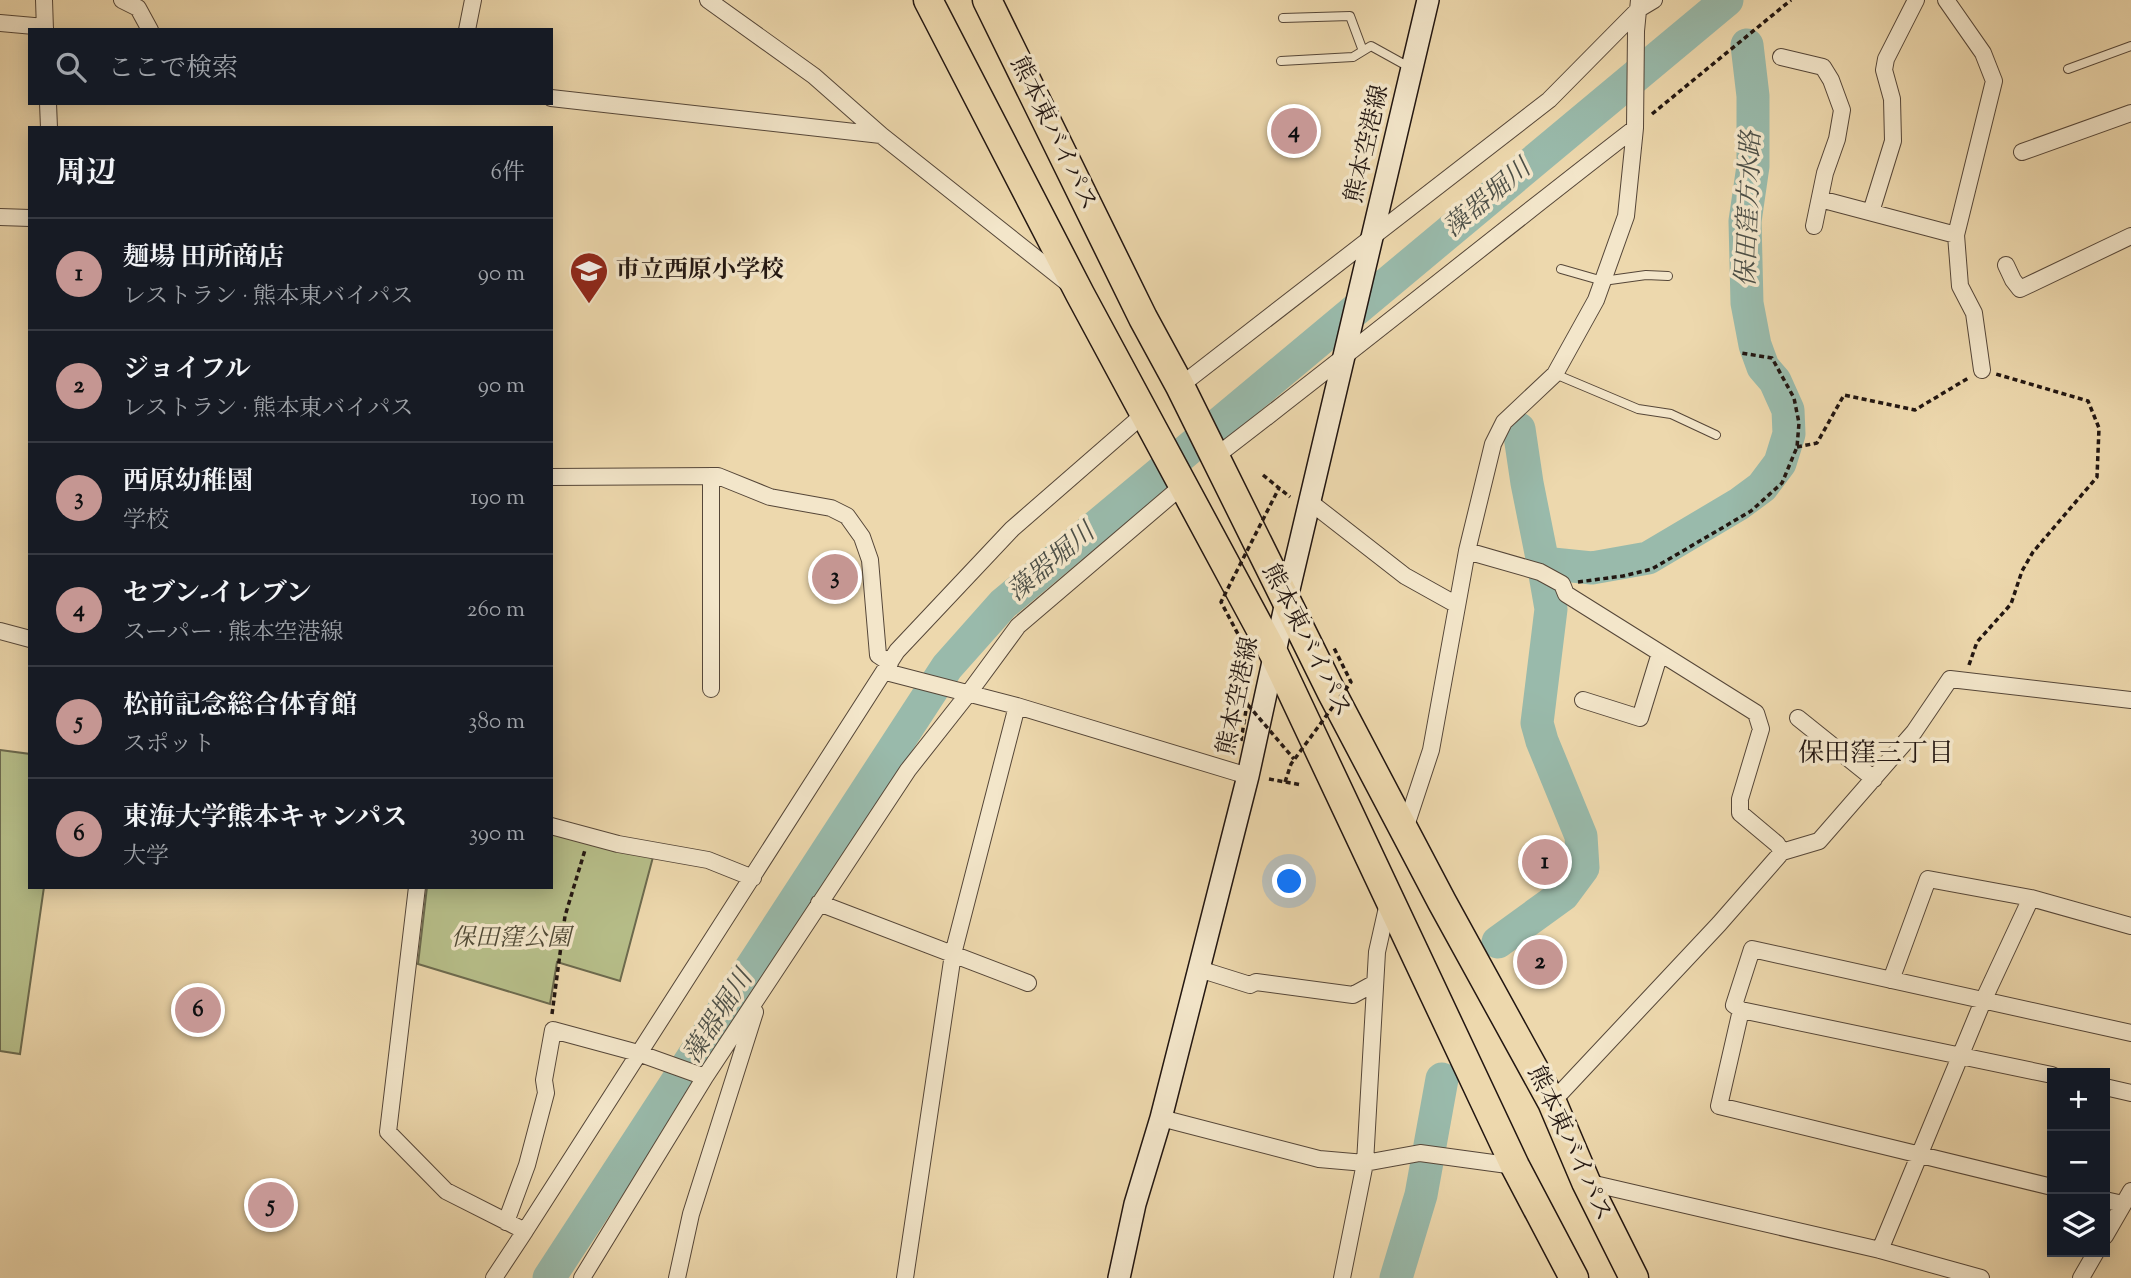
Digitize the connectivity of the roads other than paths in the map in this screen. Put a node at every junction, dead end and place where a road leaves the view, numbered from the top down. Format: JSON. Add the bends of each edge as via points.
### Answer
{"nodes":[{"id":1,"x":44,"y":0,"type":"edge"},
{"id":2,"x":122,"y":0,"type":"edge"},
{"id":3,"x":473,"y":0,"type":"edge"},
{"id":4,"x":708,"y":0,"type":"edge"},
{"id":5,"x":928,"y":0,"type":"edge"},
{"id":6,"x":987,"y":0,"type":"edge"},
{"id":7,"x":1428,"y":0,"type":"edge"},
{"id":8,"x":1654,"y":0,"type":"edge"},
{"id":9,"x":1916,"y":0,"type":"edge"},
{"id":10,"x":1946,"y":0,"type":"edge"},
{"id":11,"x":1639,"y":4,"type":"edge"},
{"id":12,"x":1283,"y":18,"type":"dead end"},
{"id":13,"x":0,"y":23,"type":"edge"},
{"id":14,"x":45,"y":28,"type":"edge"},
{"id":15,"x":149,"y":28,"type":"edge"},
{"id":16,"x":467,"y":28,"type":"edge"},
{"id":17,"x":2131,"y":46,"type":"edge"},
{"id":18,"x":1363,"y":51,"type":"junction"},
{"id":19,"x":1781,"y":57,"type":"dead end"},
{"id":20,"x":1281,"y":61,"type":"dead end"},
{"id":21,"x":1412,"y":69,"type":"junction"},
{"id":22,"x":2068,"y":69,"type":"dead end"},
{"id":23,"x":553,"y":98,"type":"edge"},
{"id":24,"x":48,"y":105,"type":"edge"},
{"id":25,"x":2131,"y":113,"type":"edge"},
{"id":26,"x":1634,"y":120,"type":"junction"},
{"id":27,"x":49,"y":126,"type":"edge"},
{"id":28,"x":881,"y":135,"type":"junction"},
{"id":29,"x":2022,"y":152,"type":"dead end"},
{"id":30,"x":1820,"y":199,"type":"junction"},
{"id":31,"x":1871,"y":212,"type":"junction"},
{"id":32,"x":0,"y":217,"type":"edge"},
{"id":33,"x":28,"y":218,"type":"edge"},
{"id":34,"x":1814,"y":226,"type":"dead end"},
{"id":35,"x":1956,"y":235,"type":"junction"},
{"id":36,"x":2131,"y":236,"type":"edge"},
{"id":37,"x":1371,"y":245,"type":"junction"},
{"id":38,"x":2006,"y":265,"type":"dead end"},
{"id":39,"x":1561,"y":269,"type":"dead end"},
{"id":40,"x":1668,"y":276,"type":"dead end"},
{"id":41,"x":1603,"y":281,"type":"junction"},
{"id":42,"x":1080,"y":294,"type":"junction"},
{"id":43,"x":1345,"y":352,"type":"junction"},
{"id":44,"x":1982,"y":370,"type":"road end"},
{"id":45,"x":1555,"y":374,"type":"junction"},
{"id":46,"x":1180,"y":386,"type":"junction"},
{"id":47,"x":1144,"y":414,"type":"junction"},
{"id":48,"x":1716,"y":435,"type":"dead end"},
{"id":49,"x":1214,"y":457,"type":"junction"},
{"id":50,"x":711,"y":476,"type":"junction"},
{"id":51,"x":553,"y":477,"type":"edge"},
{"id":52,"x":1182,"y":486,"type":"junction"},
{"id":53,"x":1303,"y":502,"type":"junction"},
{"id":54,"x":1467,"y":551,"type":"junction"},
{"id":55,"x":1286,"y":602,"type":"junction"},
{"id":56,"x":1457,"y":605,"type":"junction"},
{"id":57,"x":0,"y":631,"type":"edge"},
{"id":58,"x":28,"y":638,"type":"edge"},
{"id":59,"x":1660,"y":653,"type":"junction"},
{"id":60,"x":1275,"y":656,"type":"junction"},
{"id":61,"x":888,"y":667,"type":"junction"},
{"id":62,"x":710,"y":689,"type":"dead end"},
{"id":63,"x":962,"y":693,"type":"junction"},
{"id":64,"x":1583,"y":700,"type":"dead end"},
{"id":65,"x":2131,"y":700,"type":"edge"},
{"id":66,"x":1017,"y":706,"type":"junction"},
{"id":67,"x":1798,"y":718,"type":"dead end"},
{"id":68,"x":1259,"y":778,"type":"junction"},
{"id":69,"x":1874,"y":779,"type":"junction"},
{"id":70,"x":553,"y":827,"type":"edge"},
{"id":71,"x":1404,"y":832,"type":"junction"},
{"id":72,"x":1782,"y":852,"type":"junction"},
{"id":73,"x":753,"y":878,"type":"junction"},
{"id":74,"x":417,"y":889,"type":"edge"},
{"id":75,"x":1390,"y":897,"type":"junction"},
{"id":76,"x":2031,"y":898,"type":"junction"},
{"id":77,"x":819,"y":903,"type":"junction"},
{"id":78,"x":2131,"y":926,"type":"edge"},
{"id":79,"x":953,"y":954,"type":"junction"},
{"id":80,"x":1199,"y":968,"type":"junction"},
{"id":81,"x":1891,"y":980,"type":"junction"},
{"id":82,"x":1375,"y":983,"type":"junction"},
{"id":83,"x":1028,"y":984,"type":"dead end"},
{"id":84,"x":761,"y":993,"type":"junction"},
{"id":85,"x":1983,"y":1001,"type":"junction"},
{"id":86,"x":1741,"y":1010,"type":"junction"},
{"id":87,"x":2131,"y":1033,"type":"edge"},
{"id":88,"x":638,"y":1053,"type":"junction"},
{"id":89,"x":1961,"y":1055,"type":"junction"},
{"id":90,"x":2047,"y":1074,"type":"edge"},
{"id":91,"x":700,"y":1075,"type":"junction"},
{"id":92,"x":2110,"y":1088,"type":"edge"},
{"id":93,"x":2131,"y":1093,"type":"edge"},
{"id":94,"x":1552,"y":1102,"type":"junction"},
{"id":95,"x":1161,"y":1118,"type":"junction"},
{"id":96,"x":1920,"y":1154,"type":"junction"},
{"id":97,"x":1365,"y":1163,"type":"junction"},
{"id":98,"x":1515,"y":1166,"type":"junction"},
{"id":99,"x":1586,"y":1182,"type":"junction"},
{"id":100,"x":2047,"y":1186,"type":"edge"},
{"id":101,"x":2127,"y":1198,"type":"edge"},
{"id":102,"x":506,"y":1222,"type":"junction"},
{"id":103,"x":2110,"y":1227,"type":"edge"},
{"id":104,"x":525,"y":1231,"type":"junction"},
{"id":105,"x":1880,"y":1250,"type":"junction"},
{"id":106,"x":2093,"y":1257,"type":"edge"},
{"id":107,"x":494,"y":1278,"type":"edge"},
{"id":108,"x":582,"y":1278,"type":"edge"},
{"id":109,"x":677,"y":1278,"type":"edge"},
{"id":110,"x":905,"y":1278,"type":"edge"},
{"id":111,"x":1119,"y":1278,"type":"edge"},
{"id":112,"x":1342,"y":1278,"type":"edge"},
{"id":113,"x":1574,"y":1278,"type":"edge"},
{"id":114,"x":1634,"y":1278,"type":"edge"},
{"id":115,"x":1980,"y":1278,"type":"edge"},
{"id":116,"x":2081,"y":1278,"type":"edge"}],
"edges":[{"from":1,"to":14,"type":"street"},
{"from":2,"to":15,"type":"street","via":[[138,8]]},
{"from":3,"to":16,"type":"street"},
{"from":4,"to":28,"type":"street","via":[[814,76]]},
{"from":5,"to":42,"type":"highway","name":"熊本東バイパス"},
{"from":6,"to":46,"type":"highway","name":"熊本東バイパス"},
{"from":7,"to":21,"type":"main road","name":"熊本空港線"},
{"from":8,"to":11,"type":"street"},
{"from":9,"to":31,"type":"street","via":[[1886,59],[1893,141]]},
{"from":10,"to":35,"type":"street","via":[[1983,53],[1994,80]]},
{"from":11,"to":26,"type":"street"},
{"from":11,"to":37,"type":"street","via":[[1549,100]]},
{"from":12,"to":18,"type":"lane","via":[[1350,16]]},
{"from":13,"to":14,"type":"street"},
{"from":17,"to":22,"type":"lane"},
{"from":18,"to":20,"type":"lane","via":[[1353,57]]},
{"from":18,"to":21,"type":"lane","via":[[1371,46]]},
{"from":19,"to":30,"type":"street","via":[[1823,67],[1842,110]]},
{"from":21,"to":37,"type":"main road","name":"熊本空港線"},
{"from":23,"to":28,"type":"street"},
{"from":24,"to":27,"type":"street"},
{"from":25,"to":29,"type":"street","via":[[2062,129]]},
{"from":26,"to":41,"type":"street","via":[[1626,216]]},
{"from":26,"to":43,"type":"street","via":[[1518,218]]},
{"from":28,"to":42,"type":"street"},
{"from":30,"to":31,"type":"street"},
{"from":30,"to":34,"type":"street"},
{"from":31,"to":35,"type":"street"},
{"from":32,"to":33,"type":"street"},
{"from":35,"to":44,"type":"street","via":[[1960,286],[1974,313]]},
{"from":36,"to":38,"type":"street","via":[[2020,289]]},
{"from":37,"to":43,"type":"main road","name":"熊本空港線"},
{"from":37,"to":46,"type":"street"},
{"from":39,"to":41,"type":"lane"},
{"from":40,"to":41,"type":"lane"},
{"from":41,"to":45,"type":"street"},
{"from":42,"to":47,"type":"highway","name":"熊本東バイパス"},
{"from":43,"to":49,"type":"street"},
{"from":43,"to":53,"type":"main road","name":"熊本空港線"},
{"from":45,"to":48,"type":"lane","via":[[1638,410],[1671,414]]},
{"from":45,"to":54,"type":"street","via":[[1504,422],[1493,444]]},
{"from":46,"to":49,"type":"highway","name":"熊本東バイパス"},
{"from":47,"to":52,"type":"highway","name":"熊本東バイパス"},
{"from":47,"to":61,"type":"street","via":[[1012,529],[917,628]]},
{"from":49,"to":55,"type":"highway","name":"熊本東バイパス"},
{"from":50,"to":51,"type":"street"},
{"from":50,"to":61,"type":"street","via":[[847,516],[862,537],[870,560],[878,655]]},
{"from":50,"to":62,"type":"street"},
{"from":52,"to":60,"type":"highway","name":"熊本東バイパス"},
{"from":52,"to":63,"type":"street","via":[[1018,626]]},
{"from":53,"to":55,"type":"main road","name":"熊本空港線"},
{"from":53,"to":56,"type":"street","via":[[1405,576]]},
{"from":54,"to":56,"type":"street"},
{"from":54,"to":59,"type":"street","via":[[1540,572],[1562,584],[1566,594]]},
{"from":55,"to":60,"type":"main road","name":"熊本空港線"},
{"from":55,"to":71,"type":"highway","name":"熊本東バイパス"},
{"from":56,"to":71,"type":"street","via":[[1431,750]]},
{"from":57,"to":58,"type":"street"},
{"from":59,"to":64,"type":"street","via":[[1640,718]]},
{"from":59,"to":72,"type":"street","via":[[1756,713],[1761,729],[1740,813]]},
{"from":60,"to":68,"type":"main road","name":"熊本空港線"},
{"from":60,"to":75,"type":"highway","name":"熊本東バイパス"},
{"from":61,"to":63,"type":"street"},
{"from":61,"to":73,"type":"street"},
{"from":63,"to":66,"type":"street"},
{"from":63,"to":77,"type":"street"},
{"from":65,"to":69,"type":"street","via":[[1950,678]]},
{"from":66,"to":68,"type":"street"},
{"from":66,"to":79,"type":"street"},
{"from":67,"to":69,"type":"street"},
{"from":68,"to":80,"type":"main road","name":"熊本空港線"},
{"from":69,"to":72,"type":"street","via":[[1819,841]]},
{"from":70,"to":73,"type":"street","via":[[708,860]]},
{"from":71,"to":94,"type":"highway","name":"熊本東バイパス"},
{"from":72,"to":94,"type":"street"},
{"from":73,"to":88,"type":"street"},
{"from":74,"to":102,"type":"street","via":[[388,1132],[446,1191]]},
{"from":75,"to":82,"type":"street"},
{"from":75,"to":98,"type":"highway","name":"熊本東バイパス"},
{"from":76,"to":78,"type":"street"},
{"from":76,"to":81,"type":"street","via":[[1928,879]]},
{"from":76,"to":85,"type":"street"},
{"from":77,"to":79,"type":"street"},
{"from":77,"to":84,"type":"street"},
{"from":79,"to":83,"type":"street"},
{"from":79,"to":110,"type":"street"},
{"from":80,"to":82,"type":"street","via":[[1250,985],[1256,982],[1353,995]]},
{"from":80,"to":95,"type":"main road","name":"熊本空港線"},
{"from":81,"to":85,"type":"street"},
{"from":81,"to":86,"type":"street","via":[[1752,949],[1734,1005]]},
{"from":82,"to":97,"type":"street"},
{"from":84,"to":91,"type":"street"},
{"from":84,"to":109,"type":"street","via":[[691,1214]]},
{"from":85,"to":87,"type":"street"},
{"from":85,"to":89,"type":"street"},
{"from":86,"to":89,"type":"street"},
{"from":86,"to":96,"type":"street","via":[[1719,1106]]},
{"from":88,"to":91,"type":"street"},
{"from":88,"to":102,"type":"street","via":[[553,1030],[546,1093]]},
{"from":88,"to":104,"type":"street"},
{"from":89,"to":90,"type":"street"},
{"from":89,"to":96,"type":"street"},
{"from":91,"to":108,"type":"street"},
{"from":92,"to":93,"type":"street"},
{"from":94,"to":99,"type":"highway","name":"熊本東バイパス"},
{"from":95,"to":97,"type":"street","via":[[1319,1159]]},
{"from":95,"to":111,"type":"main road","name":"熊本空港線"},
{"from":96,"to":100,"type":"street"},
{"from":96,"to":105,"type":"street"},
{"from":97,"to":98,"type":"street","via":[[1420,1153]]},
{"from":97,"to":112,"type":"street"},
{"from":98,"to":113,"type":"highway","name":"熊本東バイパス"},
{"from":99,"to":105,"type":"street"},
{"from":99,"to":114,"type":"highway","name":"熊本東バイパス"},
{"from":101,"to":103,"type":"street"},
{"from":102,"to":104,"type":"street"},
{"from":104,"to":107,"type":"street"},
{"from":105,"to":115,"type":"street"},
{"from":106,"to":116,"type":"street"}]}
